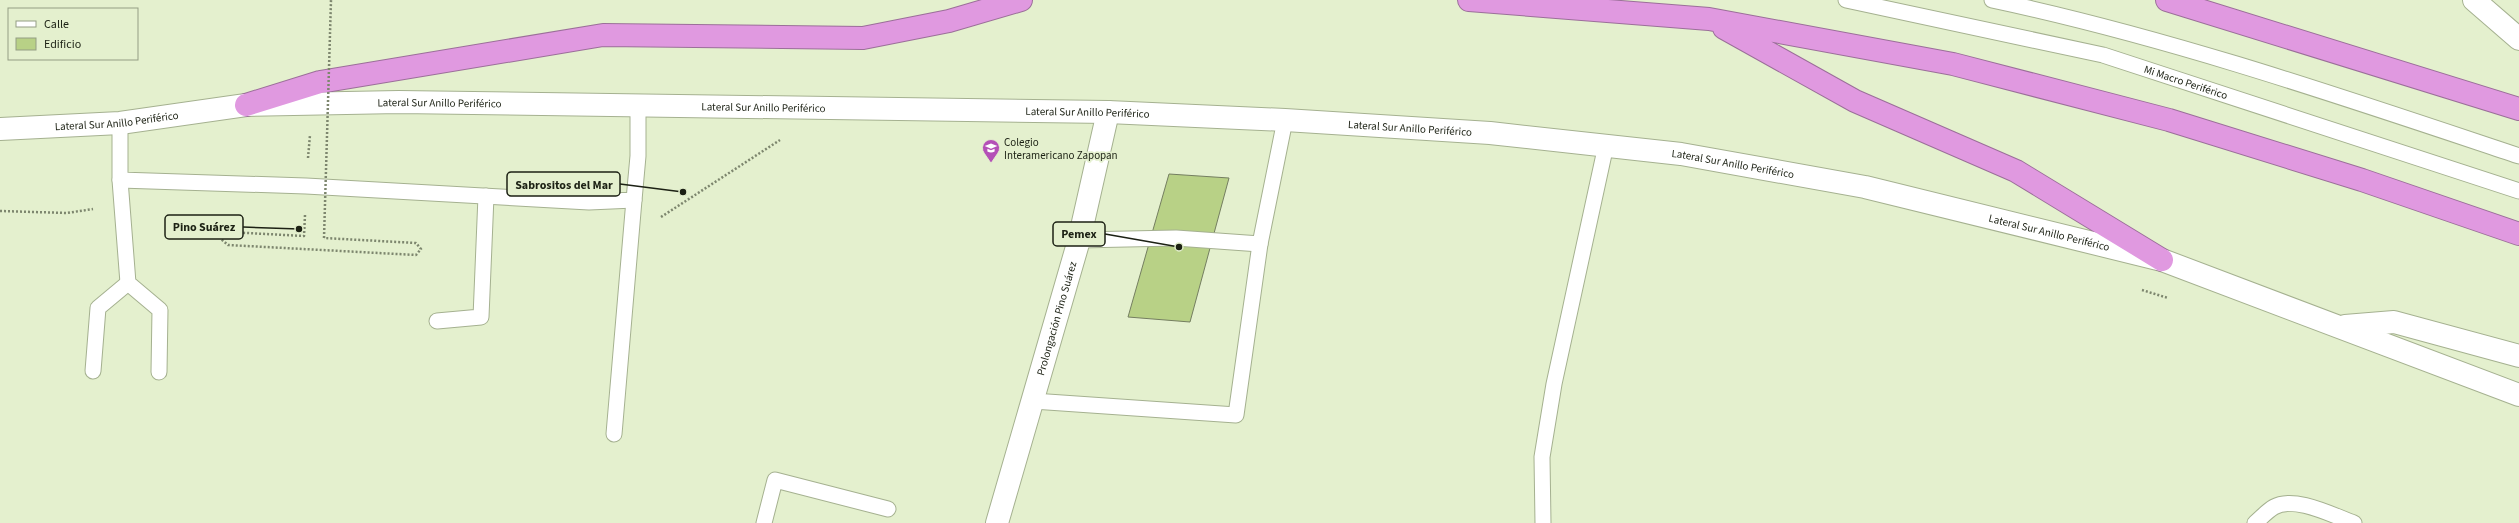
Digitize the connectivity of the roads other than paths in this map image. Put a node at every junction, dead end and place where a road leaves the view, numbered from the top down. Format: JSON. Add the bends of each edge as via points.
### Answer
{"nodes":[{"id":1,"x":1021,"y":0,"type":"edge"},
{"id":2,"x":1469,"y":0,"type":"edge"},
{"id":3,"x":1846,"y":0,"type":"edge"},
{"id":4,"x":1992,"y":0,"type":"edge"},
{"id":5,"x":2167,"y":0,"type":"edge"},
{"id":6,"x":2474,"y":0,"type":"edge"},
{"id":7,"x":1709,"y":19,"type":"junction"},
{"id":8,"x":2519,"y":39,"type":"edge"},
{"id":9,"x":246,"y":105,"type":"junction"},
{"id":10,"x":638,"y":105,"type":"junction"},
{"id":11,"x":2519,"y":109,"type":"edge"},
{"id":12,"x":1108,"y":112,"type":"junction"},
{"id":13,"x":1285,"y":120,"type":"junction"},
{"id":14,"x":120,"y":123,"type":"junction"},
{"id":15,"x":0,"y":129,"type":"edge"},
{"id":16,"x":1606,"y":145,"type":"junction"},
{"id":17,"x":2519,"y":156,"type":"edge"},
{"id":18,"x":120,"y":180,"type":"junction"},
{"id":19,"x":2519,"y":191,"type":"edge"},
{"id":20,"x":486,"y":196,"type":"junction"},
{"id":21,"x":634,"y":200,"type":"junction"},
{"id":22,"x":2519,"y":234,"type":"edge"},
{"id":23,"x":1079,"y":240,"type":"junction"},
{"id":24,"x":1260,"y":244,"type":"junction"},
{"id":25,"x":2162,"y":260,"type":"junction"},
{"id":26,"x":128,"y":283,"type":"junction"},
{"id":27,"x":438,"y":321,"type":"dead end"},
{"id":28,"x":2340,"y":326,"type":"junction"},
{"id":29,"x":2519,"y":356,"type":"edge"},
{"id":30,"x":93,"y":371,"type":"dead end"},
{"id":31,"x":159,"y":372,"type":"dead end"},
{"id":32,"x":2519,"y":395,"type":"edge"},
{"id":33,"x":1033,"y":401,"type":"junction"},
{"id":34,"x":614,"y":434,"type":"dead end"},
{"id":35,"x":888,"y":509,"type":"dead end"},
{"id":36,"x":764,"y":523,"type":"edge"},
{"id":37,"x":997,"y":523,"type":"edge"},
{"id":38,"x":1543,"y":523,"type":"edge"},
{"id":39,"x":2255,"y":523,"type":"edge"},
{"id":40,"x":2354,"y":523,"type":"edge"}],
"edges":[{"from":1,"to":9,"type":"highway","via":[[948,21],[863,38],[603,35],[320,82]]},
{"from":2,"to":7,"type":"highway"},
{"from":3,"to":19,"type":"lane","name":"Mi Macro Periférico","via":[[2103,55]]},
{"from":4,"to":17,"type":"lane","via":[[2076,18],[2338,96]]},
{"from":5,"to":11,"type":"highway"},
{"from":6,"to":8,"type":"main road"},
{"from":7,"to":22,"type":"highway","via":[[1953,64],[2169,120],[2362,180]]},
{"from":7,"to":25,"type":"highway","via":[[1855,101],[2016,171]]},
{"from":9,"to":10,"type":"main road","name":"Lateral Sur Anillo Periférico","via":[[399,102]]},
{"from":9,"to":14,"type":"main road","name":"Lateral Sur Anillo Periférico"},
{"from":10,"to":12,"type":"main road","name":"Lateral Sur Anillo Periférico"},
{"from":10,"to":21,"type":"lane","via":[[638,156]]},
{"from":12,"to":13,"type":"main road","name":"Lateral Sur Anillo Periférico"},
{"from":12,"to":23,"type":"main road","name":"Prolongación Pino Suárez"},
{"from":13,"to":16,"type":"main road","name":"Lateral Sur Anillo Periférico","via":[[1490,133]]},
{"from":13,"to":24,"type":"lane"},
{"from":14,"to":15,"type":"main road","name":"Lateral Sur Anillo Periférico"},
{"from":14,"to":18,"type":"lane"},
{"from":16,"to":25,"type":"main road","name":"Lateral Sur Anillo Periférico","via":[[1681,154],[1865,187]]},
{"from":16,"to":38,"type":"lane","via":[[1554,384],[1542,457]]},
{"from":18,"to":20,"type":"lane","via":[[306,186]]},
{"from":18,"to":26,"type":"lane"},
{"from":20,"to":21,"type":"lane","via":[[588,202]]},
{"from":20,"to":27,"type":"lane","via":[[480,317]]},
{"from":21,"to":34,"type":"lane"},
{"from":23,"to":24,"type":"lane","via":[[1176,238]]},
{"from":23,"to":33,"type":"main road","name":"Prolongación Pino Suárez"},
{"from":24,"to":33,"type":"lane","via":[[1236,414]]},
{"from":25,"to":28,"type":"main road","name":"Lateral Sur Anillo Periférico"},
{"from":26,"to":30,"type":"lane","via":[[98,308]]},
{"from":26,"to":31,"type":"lane","via":[[160,310]]},
{"from":28,"to":29,"type":"main road","via":[[2394,322]]},
{"from":28,"to":32,"type":"main road","name":"Lateral Sur Anillo Periférico"},
{"from":33,"to":37,"type":"main road","name":"Prolongación Pino Suárez"},
{"from":35,"to":36,"type":"lane","via":[[775,480]]},
{"from":39,"to":40,"type":"lane","via":[[2274,506],[2293,503]]}]}
